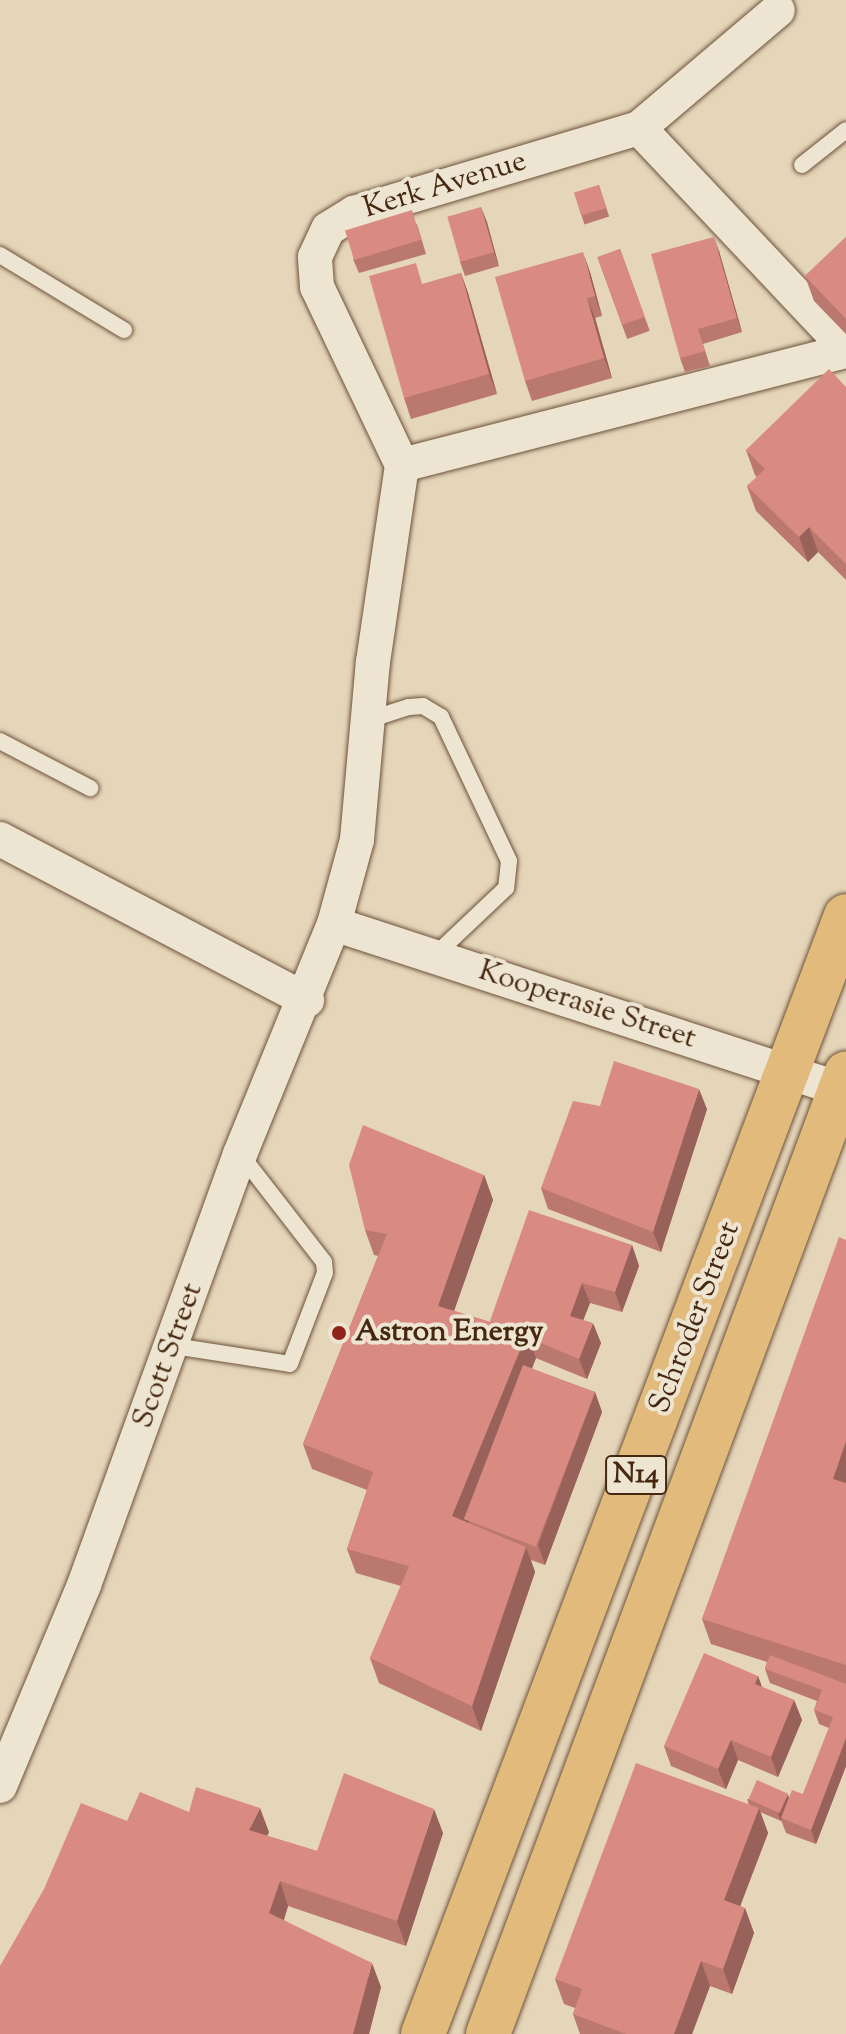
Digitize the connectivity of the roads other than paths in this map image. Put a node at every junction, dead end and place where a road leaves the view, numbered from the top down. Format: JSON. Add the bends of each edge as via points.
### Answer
{"nodes":[{"id":1,"x":778,"y":10,"type":"dead end"},
{"id":2,"x":639,"y":128,"type":"junction"},
{"id":3,"x":846,"y":130,"type":"edge"},
{"id":4,"x":802,"y":165,"type":"dead end"},
{"id":5,"x":0,"y":255,"type":"edge"},
{"id":6,"x":124,"y":330,"type":"dead end"},
{"id":7,"x":846,"y":350,"type":"edge"},
{"id":8,"x":402,"y":465,"type":"junction"},
{"id":9,"x":368,"y":720,"type":"junction"},
{"id":10,"x":0,"y":741,"type":"edge"},
{"id":11,"x":90,"y":788,"type":"dead end"},
{"id":12,"x":0,"y":839,"type":"edge"},
{"id":13,"x":846,"y":916,"type":"edge"},
{"id":14,"x":334,"y":924,"type":"junction"},
{"id":15,"x":434,"y":956,"type":"junction"},
{"id":16,"x":307,"y":1000,"type":"junction"},
{"id":17,"x":789,"y":1071,"type":"junction"},
{"id":18,"x":843,"y":1081,"type":"edge"},
{"id":19,"x":240,"y":1154,"type":"junction"},
{"id":20,"x":174,"y":1346,"type":"junction"},
{"id":21,"x":0,"y":1786,"type":"edge"},
{"id":22,"x":423,"y":2034,"type":"edge"},
{"id":23,"x":488,"y":2034,"type":"edge"}],
"edges":[{"from":1,"to":2,"type":"street","name":"Kerk Avenue"},
{"from":2,"to":7,"type":"street"},
{"from":2,"to":8,"type":"street","name":"Kerk Avenue","via":[[354,213],[328,229],[315,257],[317,287]]},
{"from":3,"to":4,"type":"lane"},
{"from":5,"to":6,"type":"lane"},
{"from":7,"to":8,"type":"street"},
{"from":8,"to":9,"type":"street"},
{"from":9,"to":14,"type":"street","via":[[357,840]]},
{"from":9,"to":15,"type":"lane","via":[[423,706],[441,717],[509,861],[506,888]]},
{"from":10,"to":11,"type":"lane"},
{"from":12,"to":16,"type":"street"},
{"from":13,"to":17,"type":"highway","name":"Schroder Street","number":"N14"},
{"from":14,"to":15,"type":"street","name":"Kooperasie Street"},
{"from":14,"to":16,"type":"street","name":"Scott Street"},
{"from":15,"to":17,"type":"street","name":"Kooperasie Street"},
{"from":16,"to":19,"type":"street","name":"Scott Street"},
{"from":17,"to":18,"type":"street","name":"Kooperasie Street"},
{"from":17,"to":22,"type":"highway","name":"Schroder Street","number":"N14"},
{"from":18,"to":23,"type":"highway","name":"Schroder Street","number":"N14"},
{"from":19,"to":20,"type":"street","name":"Scott Street"},
{"from":19,"to":20,"type":"lane","via":[[321,1258],[325,1273],[290,1364]]},
{"from":20,"to":21,"type":"street","name":"Scott Street"}]}
